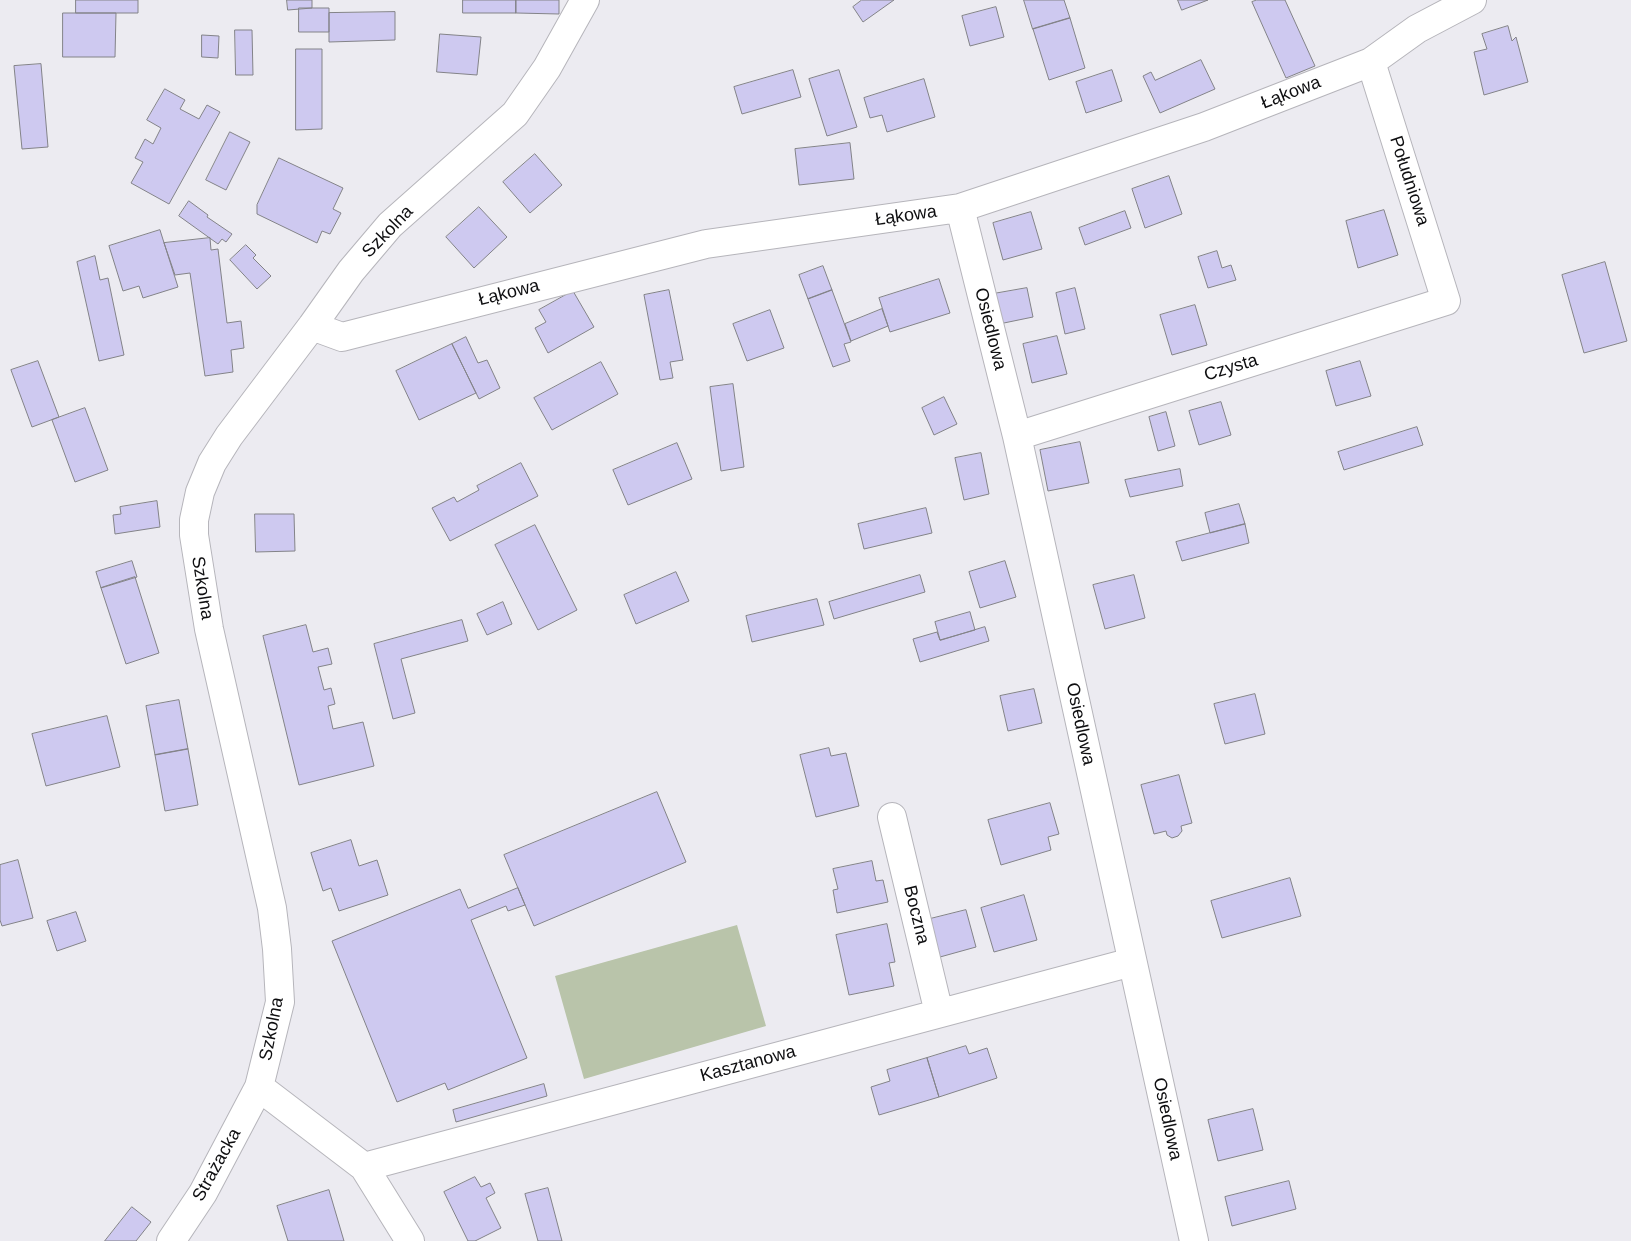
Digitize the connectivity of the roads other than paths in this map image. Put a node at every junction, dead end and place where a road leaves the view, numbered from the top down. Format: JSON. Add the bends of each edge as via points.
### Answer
{"nodes":[{"id":1,"x":586,"y":0,"type":"edge"},
{"id":2,"x":1472,"y":0,"type":"edge"},
{"id":3,"x":1371,"y":62,"type":"junction"},
{"id":4,"x":960,"y":208,"type":"junction"},
{"id":5,"x":1446,"y":301,"type":"joint"},
{"id":6,"x":312,"y":326,"type":"junction"},
{"id":7,"x":1016,"y":436,"type":"junction"},
{"id":8,"x":892,"y":817,"type":"dead end"},
{"id":9,"x":1132,"y":962,"type":"junction"},
{"id":10,"x":940,"y":1013,"type":"junction"},
{"id":11,"x":260,"y":1087,"type":"junction"},
{"id":12,"x":364,"y":1167,"type":"junction"},
{"id":13,"x":170,"y":1241,"type":"edge"},
{"id":14,"x":410,"y":1241,"type":"edge"},
{"id":15,"x":1194,"y":1241,"type":"edge"}],
"edges":[{"from":1,"to":6,"type":"street","name":"Szkolna","via":[[515,114],[390,226],[351,271]]},
{"from":2,"to":3,"type":"street","name":"Łąkowa","via":[[1417,29]]},
{"from":3,"to":4,"type":"street","name":"Łąkowa","via":[[1204,127]]},
{"from":3,"to":5,"type":"street","name":"Południowa"},
{"from":4,"to":6,"type":"street","name":"Łąkowa","via":[[706,244],[342,337]]},
{"from":4,"to":7,"type":"street","name":"Osiedlowa"},
{"from":5,"to":7,"type":"street","name":"Czysta"},
{"from":6,"to":11,"type":"street","name":"Szkolna","via":[[228,436],[200,492],[194,520],[209,629],[272,908],[277,949],[280,1002]]},
{"from":7,"to":9,"type":"street","name":"Osiedlowa"},
{"from":8,"to":10,"type":"street","name":"Boczna"},
{"from":9,"to":10,"type":"street","name":"Kasztanowa"},
{"from":9,"to":15,"type":"street","name":"Osiedlowa"},
{"from":10,"to":12,"type":"street","name":"Kasztanowa"},
{"from":11,"to":12,"type":"street"},
{"from":11,"to":13,"type":"street","name":"Strażacka","via":[[203,1193]]},
{"from":12,"to":14,"type":"street"}]}
